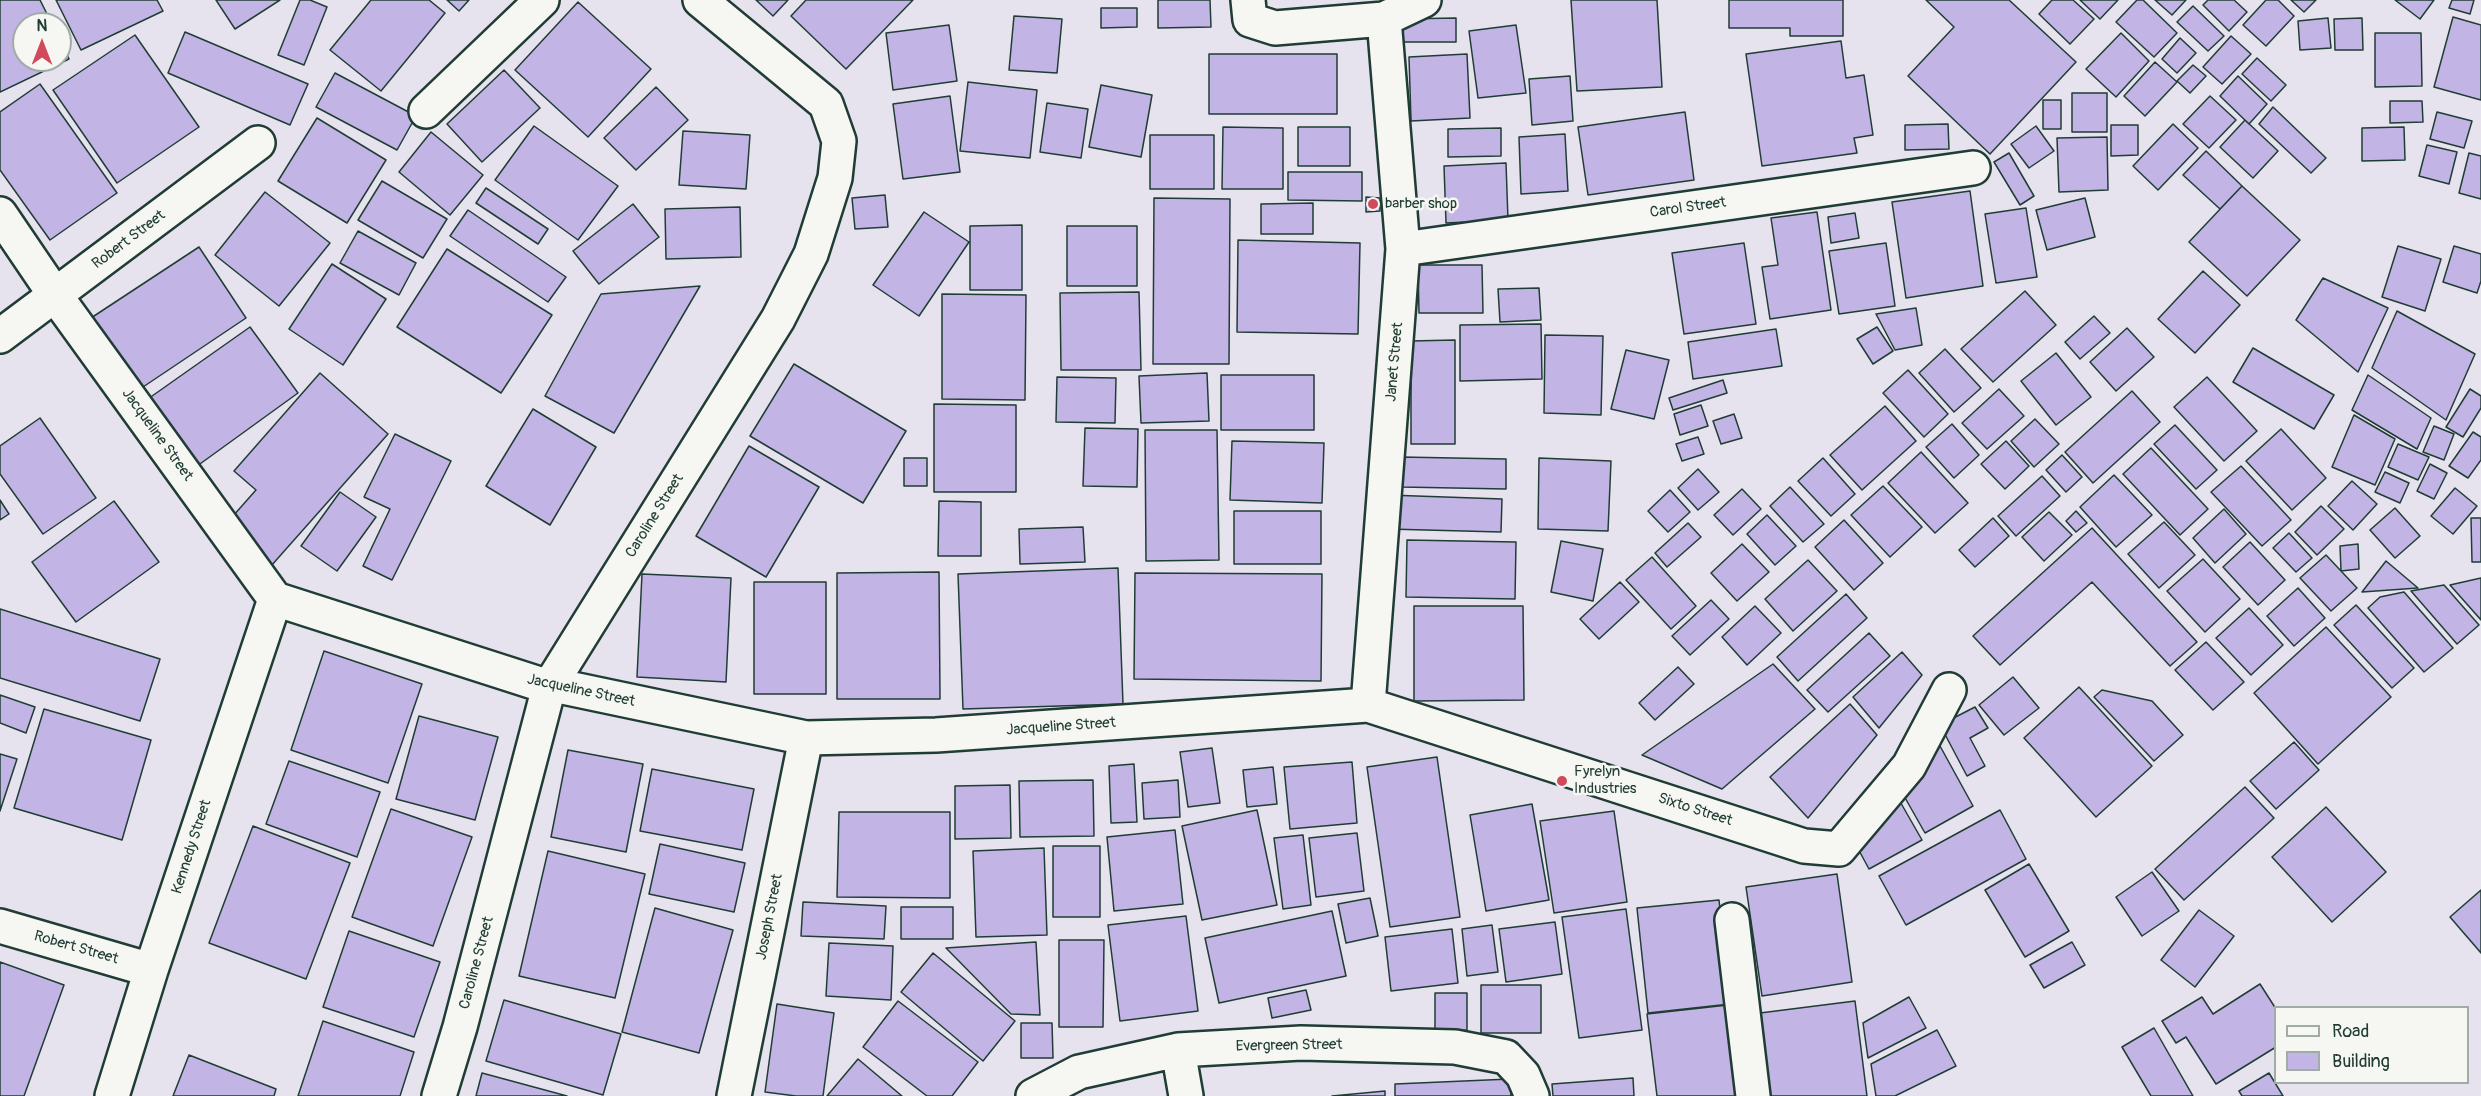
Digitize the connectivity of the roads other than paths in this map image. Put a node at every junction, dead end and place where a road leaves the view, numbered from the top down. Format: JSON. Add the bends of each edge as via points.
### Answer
{"nodes":[{"id":1,"x":542,"y":0,"type":"edge"},
{"id":2,"x":700,"y":0,"type":"edge"},
{"id":3,"x":1248,"y":0,"type":"edge"},
{"id":4,"x":1424,"y":0,"type":"edge"},
{"id":5,"x":1384,"y":19,"type":"junction"},
{"id":6,"x":426,"y":111,"type":"dead end"},
{"id":7,"x":258,"y":143,"type":"dead end"},
{"id":8,"x":1973,"y":168,"type":"dead end"},
{"id":9,"x":0,"y":214,"type":"edge"},
{"id":10,"x":1403,"y":249,"type":"junction"},
{"id":11,"x":56,"y":295,"type":"junction"},
{"id":12,"x":0,"y":336,"type":"edge"},
{"id":13,"x":275,"y":600,"type":"junction"},
{"id":14,"x":549,"y":687,"type":"junction"},
{"id":15,"x":1949,"y":690,"type":"dead end"},
{"id":16,"x":1368,"y":705,"type":"junction"},
{"id":17,"x":806,"y":738,"type":"junction"},
{"id":18,"x":1732,"y":920,"type":"dead end"},
{"id":19,"x":0,"y":926,"type":"edge"},
{"id":20,"x":151,"y":970,"type":"junction"},
{"id":21,"x":1178,"y":1050,"type":"junction"},
{"id":22,"x":112,"y":1096,"type":"edge"},
{"id":23,"x":439,"y":1096,"type":"edge"},
{"id":24,"x":734,"y":1096,"type":"edge"},
{"id":25,"x":1033,"y":1096,"type":"edge"},
{"id":26,"x":1185,"y":1096,"type":"edge"},
{"id":27,"x":1532,"y":1096,"type":"edge"},
{"id":28,"x":1753,"y":1096,"type":"edge"}],
"edges":[{"from":1,"to":6,"type":"street"},
{"from":2,"to":14,"type":"street","name":"Caroline Street","via":[[826,104],[839,141],[835,178],[812,254],[778,320]]},
{"from":3,"to":5,"type":"street","via":[[1250,20],[1275,28]]},
{"from":4,"to":5,"type":"street"},
{"from":5,"to":10,"type":"street","name":"Janet Street"},
{"from":7,"to":11,"type":"street","name":"Robert Street"},
{"from":8,"to":10,"type":"street","name":"Carol Street"},
{"from":9,"to":11,"type":"street","name":"Jacqueline Street"},
{"from":10,"to":16,"type":"street","name":"Janet Street"},
{"from":11,"to":12,"type":"street","name":"Robert Street"},
{"from":11,"to":13,"type":"street","name":"Jacqueline Street"},
{"from":13,"to":14,"type":"street","name":"Jacqueline Street"},
{"from":13,"to":20,"type":"street","name":"Kennedy Street"},
{"from":14,"to":17,"type":"street","name":"Jacqueline Street"},
{"from":14,"to":23,"type":"street","name":"Caroline Street"},
{"from":15,"to":16,"type":"street","name":"Sixto Street","via":[[1909,766],[1839,849],[1804,846]]},
{"from":16,"to":17,"type":"street","name":"Jacqueline Street","via":[[936,735]]},
{"from":17,"to":24,"type":"street","name":"Joseph Street"},
{"from":18,"to":28,"type":"street"},
{"from":19,"to":20,"type":"street","name":"Robert Street"},
{"from":20,"to":22,"type":"street","name":"Kennedy Street"},
{"from":21,"to":25,"type":"street","name":"Evergreen Street","via":[[1079,1072]]},
{"from":21,"to":26,"type":"street"},
{"from":21,"to":27,"type":"street","name":"Evergreen Street","via":[[1301,1043],[1455,1047],[1506,1057],[1523,1075]]}]}
